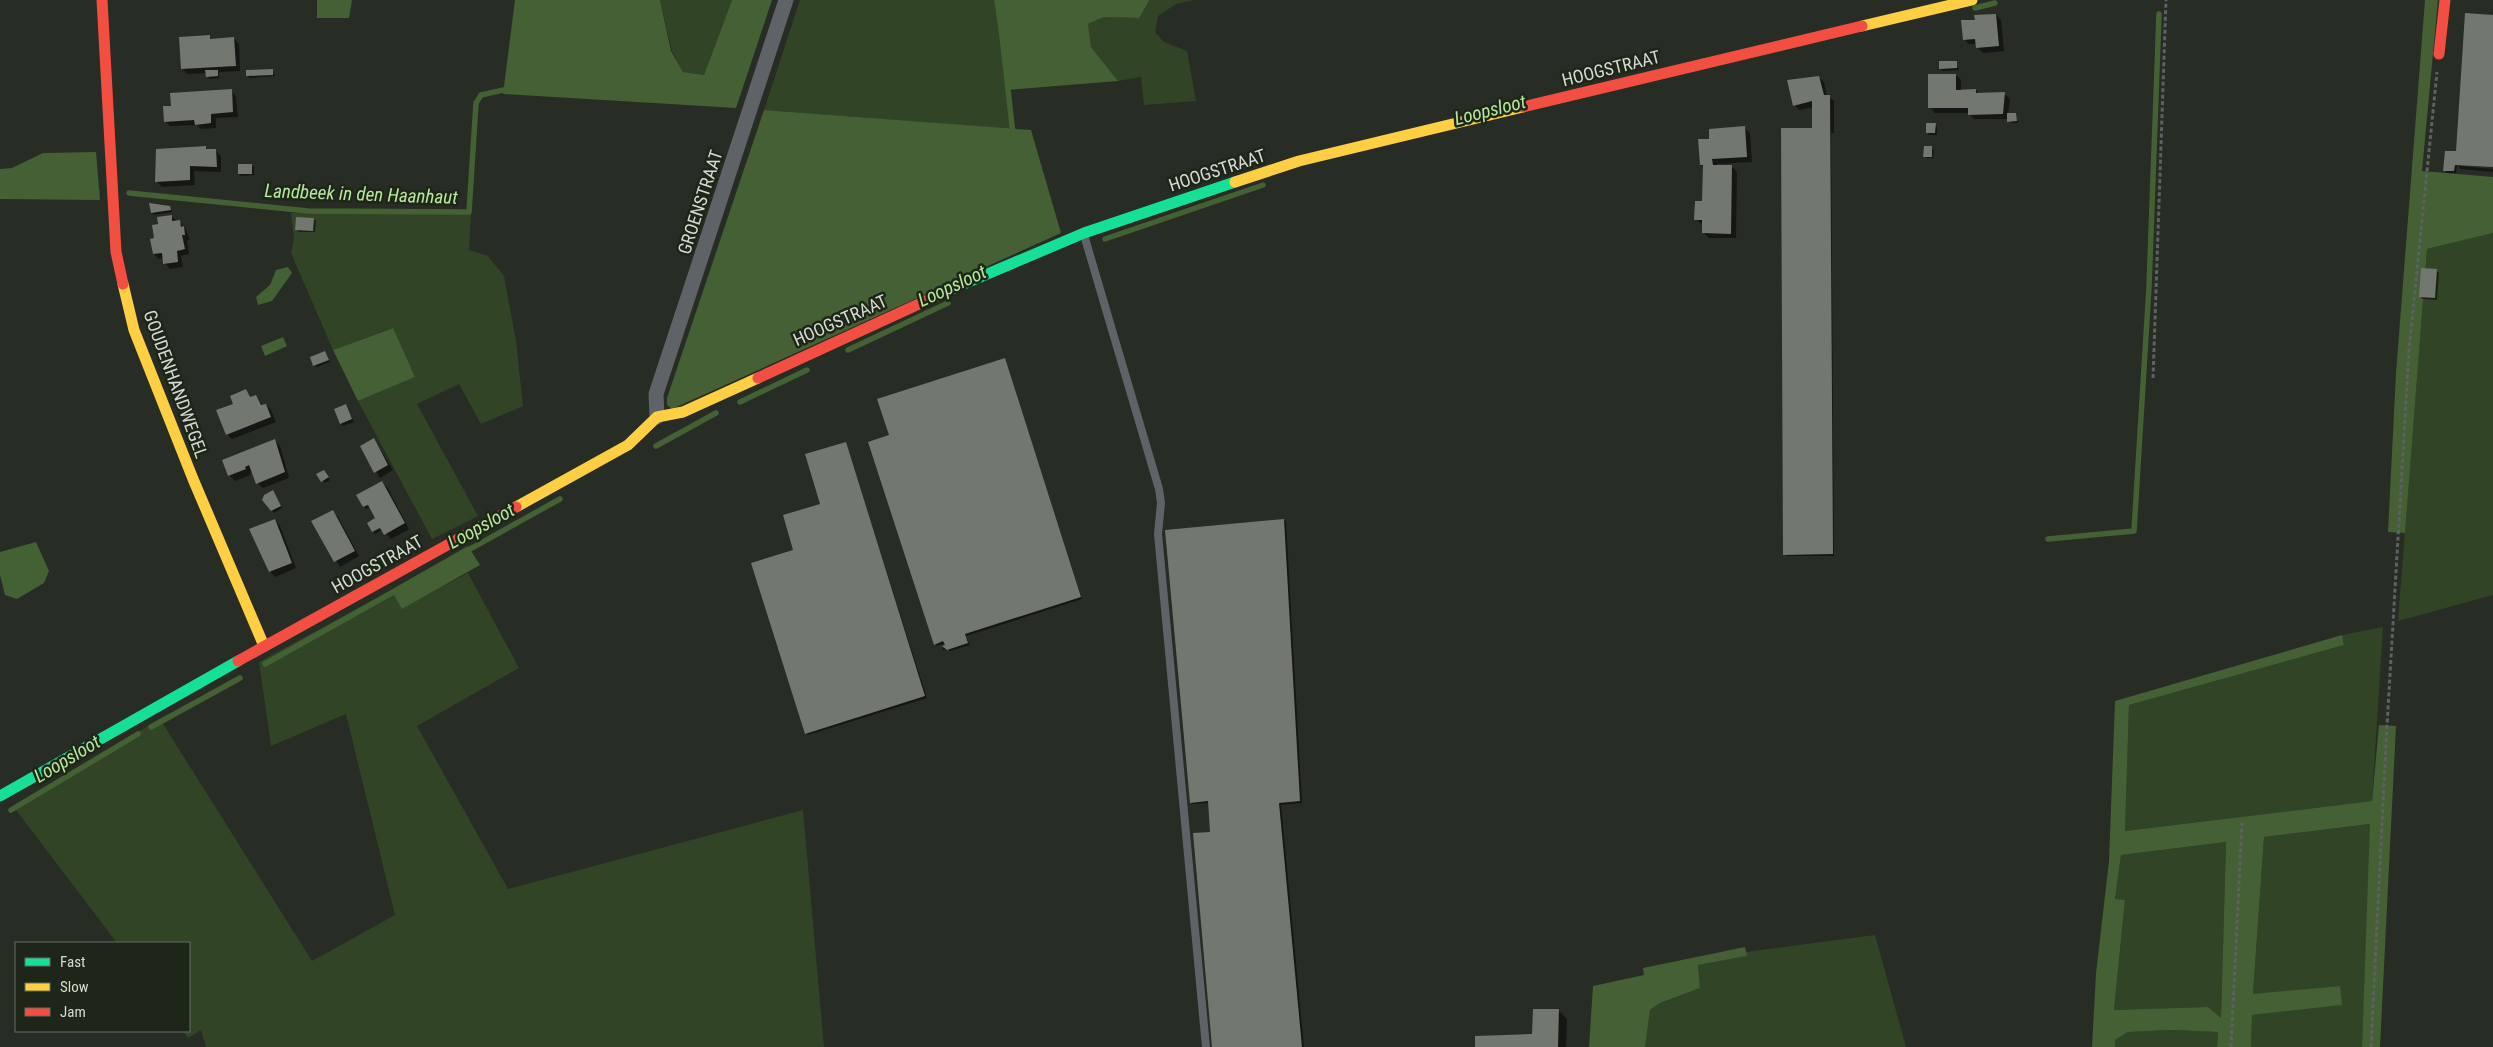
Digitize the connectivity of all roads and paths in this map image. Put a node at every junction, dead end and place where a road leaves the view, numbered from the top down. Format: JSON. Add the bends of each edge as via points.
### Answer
{"nodes":[{"id":1,"x":102,"y":0,"type":"edge"},
{"id":2,"x":786,"y":0,"type":"edge"},
{"id":3,"x":1972,"y":0,"type":"edge"},
{"id":4,"x":2166,"y":0,"type":"edge"},
{"id":5,"x":2445,"y":0,"type":"edge"},
{"id":6,"x":2439,"y":54,"type":"joint"},
{"id":7,"x":1084,"y":233,"type":"junction"},
{"id":8,"x":2153,"y":378,"type":"dead end"},
{"id":9,"x":657,"y":418,"type":"junction"},
{"id":10,"x":264,"y":646,"type":"junction"},
{"id":11,"x":0,"y":796,"type":"edge"},
{"id":12,"x":2242,"y":823,"type":"dead end"},
{"id":13,"x":1206,"y":1047,"type":"edge"},
{"id":14,"x":2231,"y":1047,"type":"edge"},
{"id":15,"x":2371,"y":1047,"type":"edge"}],
"edges":[{"from":1,"to":10,"type":"street","name":"GOUDENHANDWEGEL","via":[[116,252],[134,330],[194,483]]},
{"from":2,"to":9,"type":"street","name":"GROENSTRAAT","via":[[656,394]]},
{"from":3,"to":7,"type":"street","name":"HOOGSTRAAT","via":[[1299,161]]},
{"from":4,"to":8,"type":"path"},
{"from":5,"to":6,"type":"street"},
{"from":6,"to":15,"type":"path","via":[[2408,350]]},
{"from":7,"to":9,"type":"street","name":"HOOGSTRAAT","via":[[925,301],[683,412]]},
{"from":7,"to":13,"type":"lane","via":[[1160,489],[1158,534]]},
{"from":9,"to":10,"type":"street","name":"HOOGSTRAAT","via":[[628,446]]},
{"from":10,"to":11,"type":"street","name":"HOOGSTRAAT"},
{"from":12,"to":14,"type":"path"}]}
